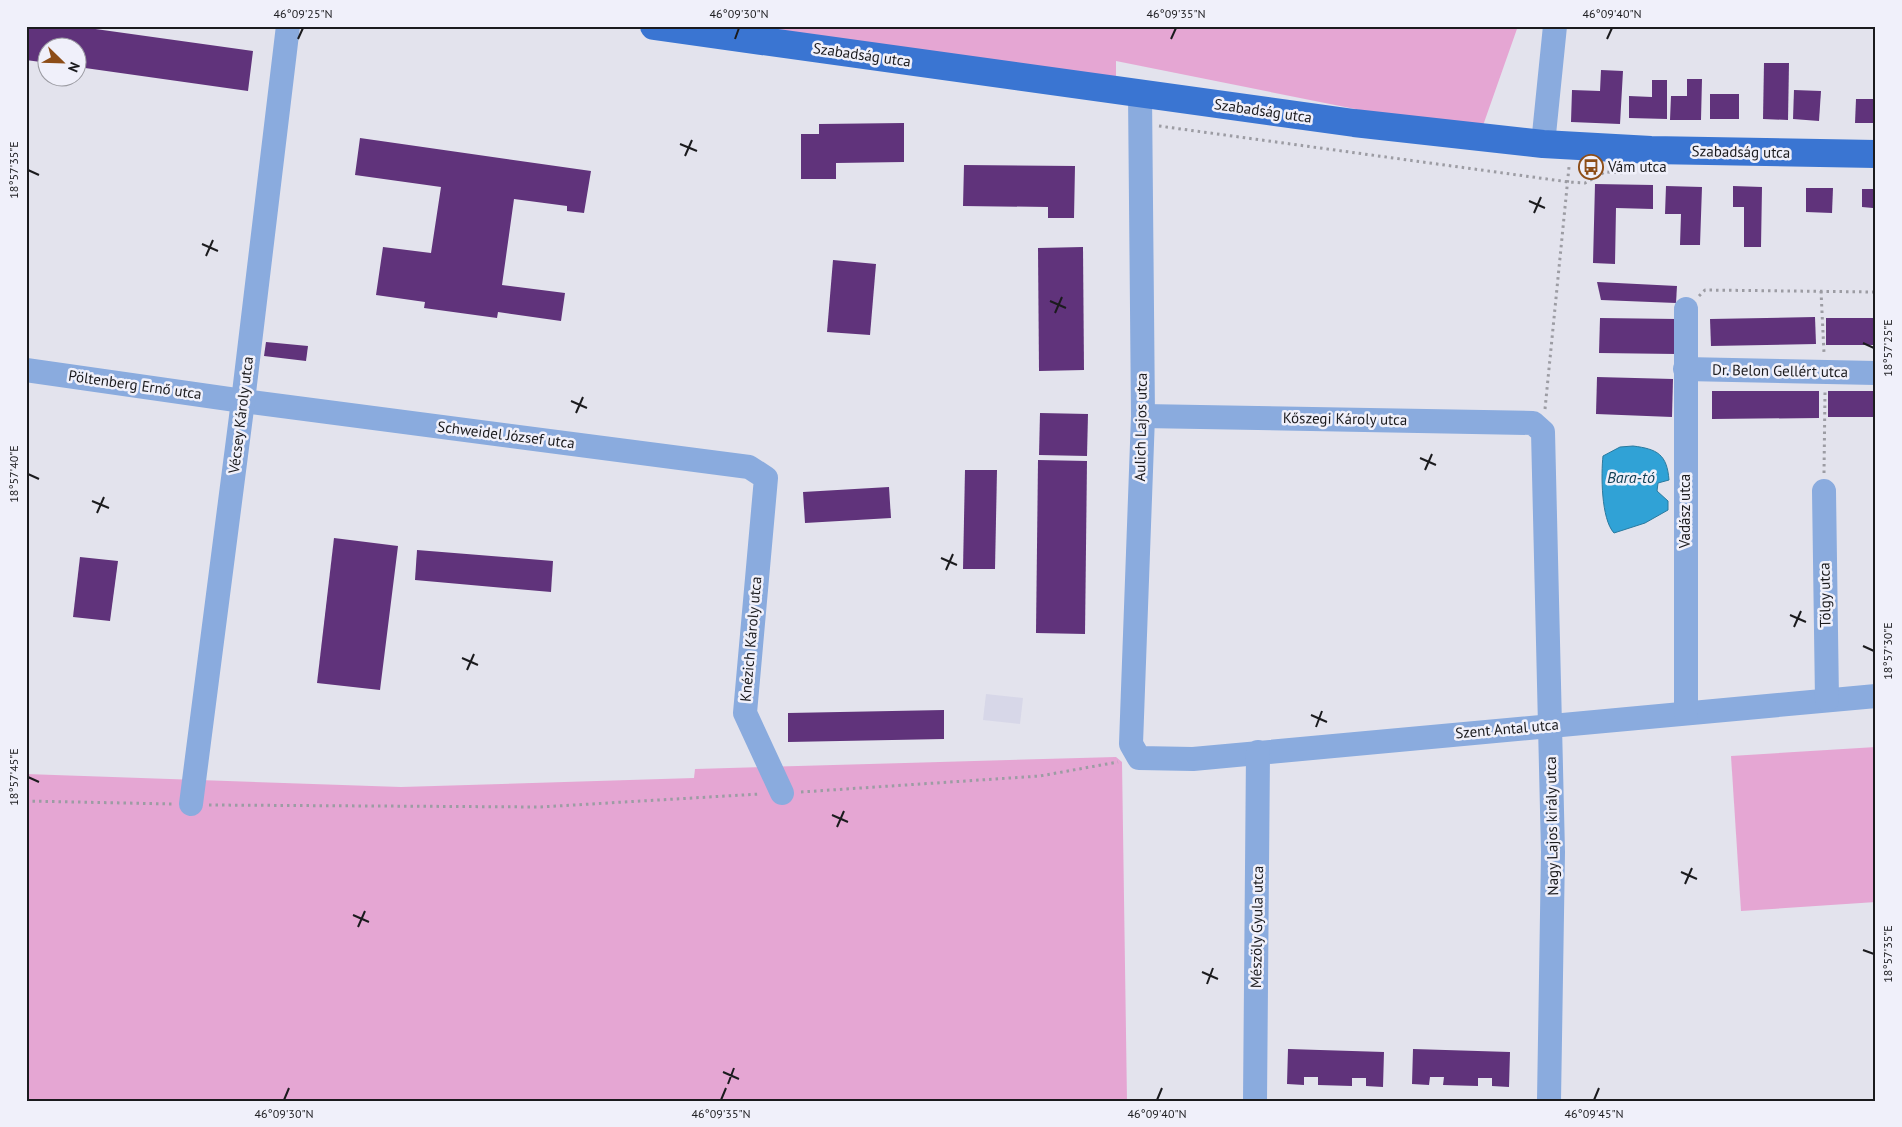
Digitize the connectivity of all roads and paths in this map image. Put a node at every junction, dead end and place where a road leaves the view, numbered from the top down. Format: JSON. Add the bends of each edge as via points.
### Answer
{"nodes":[{"id":1,"x":288,"y":26,"type":"edge"},
{"id":2,"x":1555,"y":26,"type":"edge"},
{"id":3,"x":667,"y":27,"type":"edge"},
{"id":4,"x":1140,"y":94,"type":"junction"},
{"id":5,"x":1141,"y":125,"type":"junction"},
{"id":6,"x":1543,"y":144,"type":"junction"},
{"id":7,"x":1570,"y":146,"type":"junction"},
{"id":8,"x":1876,"y":154,"type":"edge"},
{"id":9,"x":1569,"y":182,"type":"junction"},
{"id":10,"x":1585,"y":183,"type":"dead end"},
{"id":11,"x":1821,"y":291,"type":"junction"},
{"id":12,"x":1876,"y":292,"type":"edge"},
{"id":13,"x":1686,"y":309,"type":"joint"},
{"id":14,"x":26,"y":355,"type":"edge"},
{"id":15,"x":26,"y":370,"type":"edge"},
{"id":16,"x":1685,"y":370,"type":"junction"},
{"id":17,"x":1825,"y":372,"type":"junction"},
{"id":18,"x":1876,"y":373,"type":"edge"},
{"id":19,"x":244,"y":395,"type":"junction"},
{"id":20,"x":1142,"y":416,"type":"junction"},
{"id":21,"x":1543,"y":432,"type":"junction"},
{"id":22,"x":766,"y":478,"type":"joint"},
{"id":23,"x":1824,"y":491,"type":"joint"},
{"id":24,"x":1876,"y":696,"type":"edge"},
{"id":25,"x":1827,"y":700,"type":"junction"},
{"id":26,"x":1686,"y":713,"type":"junction"},
{"id":27,"x":1550,"y":724,"type":"junction"},
{"id":28,"x":1258,"y":752,"type":"junction"},
{"id":29,"x":1139,"y":758,"type":"junction"},
{"id":30,"x":782,"y":793,"type":"junction"},
{"id":31,"x":26,"y":801,"type":"edge"},
{"id":32,"x":191,"y":804,"type":"junction"},
{"id":33,"x":1255,"y":1101,"type":"edge"},
{"id":34,"x":1549,"y":1101,"type":"edge"}],
"edges":[{"from":1,"to":19,"type":"street","name":"Vécsey Károly utca"},
{"from":2,"to":6,"type":"street"},
{"from":3,"to":4,"type":"main road","name":"Szabadság utca"},
{"from":4,"to":5,"type":"street","name":"Aulich Lajos utca"},
{"from":4,"to":6,"type":"main road","name":"Szabadság utca"},
{"from":5,"to":9,"type":"path"},
{"from":5,"to":20,"type":"street","name":"Aulich Lajos utca"},
{"from":6,"to":7,"type":"main road","name":"Szabadság utca"},
{"from":7,"to":8,"type":"main road","name":"Szabadság utca"},
{"from":7,"to":9,"type":"path"},
{"from":9,"to":10,"type":"path"},
{"from":9,"to":21,"type":"path"},
{"from":11,"to":12,"type":"path"},
{"from":11,"to":13,"type":"path","via":[[1705,290]]},
{"from":11,"to":17,"type":"path"},
{"from":13,"to":16,"type":"street","name":"Vadász utca"},
{"from":14,"to":19,"type":"street","name":"Schweidel József utca"},
{"from":15,"to":19,"type":"street","name":"Pöltenberg Ernő utca"},
{"from":16,"to":17,"type":"street","name":"Dr. Belon Gellért utca"},
{"from":16,"to":26,"type":"street","name":"Vadász utca"},
{"from":17,"to":18,"type":"street","name":"Dr. Belon Gellért utca"},
{"from":17,"to":23,"type":"path"},
{"from":19,"to":22,"type":"street","name":"Schweidel József utca","via":[[749,466]]},
{"from":19,"to":32,"type":"street","name":"Vécsey Károly utca"},
{"from":20,"to":21,"type":"street","name":"Kőszegi Károly utca","via":[[1533,423]]},
{"from":20,"to":29,"type":"street","name":"Aulich Lajos utca","via":[[1131,744]]},
{"from":21,"to":27,"type":"street","name":"Nagy Lajos király utca"},
{"from":22,"to":30,"type":"street","name":"Knézich Károly utca","via":[[745,713]]},
{"from":23,"to":25,"type":"street","name":"Tölgy utca"},
{"from":24,"to":25,"type":"street","name":"Szent Antal utca"},
{"from":25,"to":26,"type":"street","name":"Szent Antal utca"},
{"from":26,"to":27,"type":"street","name":"Szent Antal utca"},
{"from":27,"to":28,"type":"street","name":"Szent Antal utca"},
{"from":27,"to":34,"type":"street","name":"Nagy Lajos király utca","via":[[1553,852]]},
{"from":28,"to":29,"type":"street","name":"Szent Antal utca","via":[[1193,759]]},
{"from":28,"to":33,"type":"street","name":"Mészöly Gyula utca"},
{"from":29,"to":30,"type":"path","via":[[1040,776]]},
{"from":30,"to":32,"type":"path","via":[[540,807]]},
{"from":31,"to":32,"type":"path"}]}
